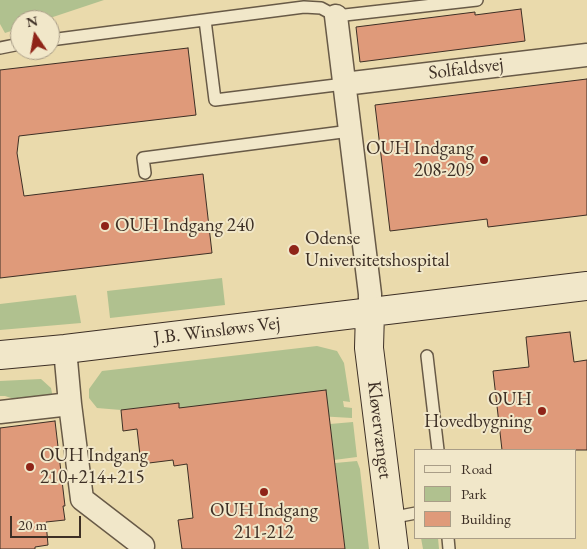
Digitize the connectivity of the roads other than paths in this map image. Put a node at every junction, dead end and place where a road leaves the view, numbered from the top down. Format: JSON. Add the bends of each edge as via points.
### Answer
{"nodes":[{"id":1,"x":477,"y":0,"type":"edge"},
{"id":2,"x":336,"y":16,"type":"junction"},
{"id":3,"x":205,"y":20,"type":"junction"},
{"id":4,"x":60,"y":39,"type":"edge"},
{"id":5,"x":587,"y":55,"type":"edge"},
{"id":6,"x":344,"y":84,"type":"junction"},
{"id":7,"x":350,"y":131,"type":"junction"},
{"id":8,"x":145,"y":173,"type":"dead end"},
{"id":9,"x":587,"y":286,"type":"edge"},
{"id":10,"x":370,"y":312,"type":"junction"},
{"id":11,"x":65,"y":349,"type":"junction"},
{"id":12,"x":0,"y":355,"type":"edge"},
{"id":13,"x":427,"y":356,"type":"dead end"},
{"id":14,"x":70,"y":404,"type":"junction"},
{"id":15,"x":0,"y":412,"type":"edge"},
{"id":16,"x":438,"y":449,"type":"edge"},
{"id":17,"x":403,"y":516,"type":"edge"},
{"id":18,"x":143,"y":546,"type":"dead end"},
{"id":19,"x":394,"y":549,"type":"edge"}],
"edges":[{"from":1,"to":2,"type":"lane"},
{"from":2,"to":3,"type":"lane","via":[[321,8],[304,7]]},
{"from":2,"to":6,"type":"street"},
{"from":3,"to":4,"type":"lane"},
{"from":3,"to":6,"type":"lane","via":[[215,100]]},
{"from":5,"to":6,"type":"street","name":"Solfaldsvej"},
{"from":6,"to":7,"type":"street"},
{"from":7,"to":8,"type":"lane","via":[[143,158]]},
{"from":7,"to":10,"type":"street"},
{"from":9,"to":10,"type":"street","name":"J.B. Winsløws Vej"},
{"from":10,"to":11,"type":"street","name":"J.B. Winsløws Vej"},
{"from":10,"to":17,"type":"street","name":"Kløvervænget","via":[[369,348]]},
{"from":11,"to":12,"type":"street","name":"J.B. Winsløws Vej"},
{"from":11,"to":14,"type":"street"},
{"from":13,"to":16,"type":"lane"},
{"from":14,"to":15,"type":"street"},
{"from":14,"to":18,"type":"street","via":[[82,499]]},
{"from":17,"to":19,"type":"street","name":"Kløvervænget"}]}
